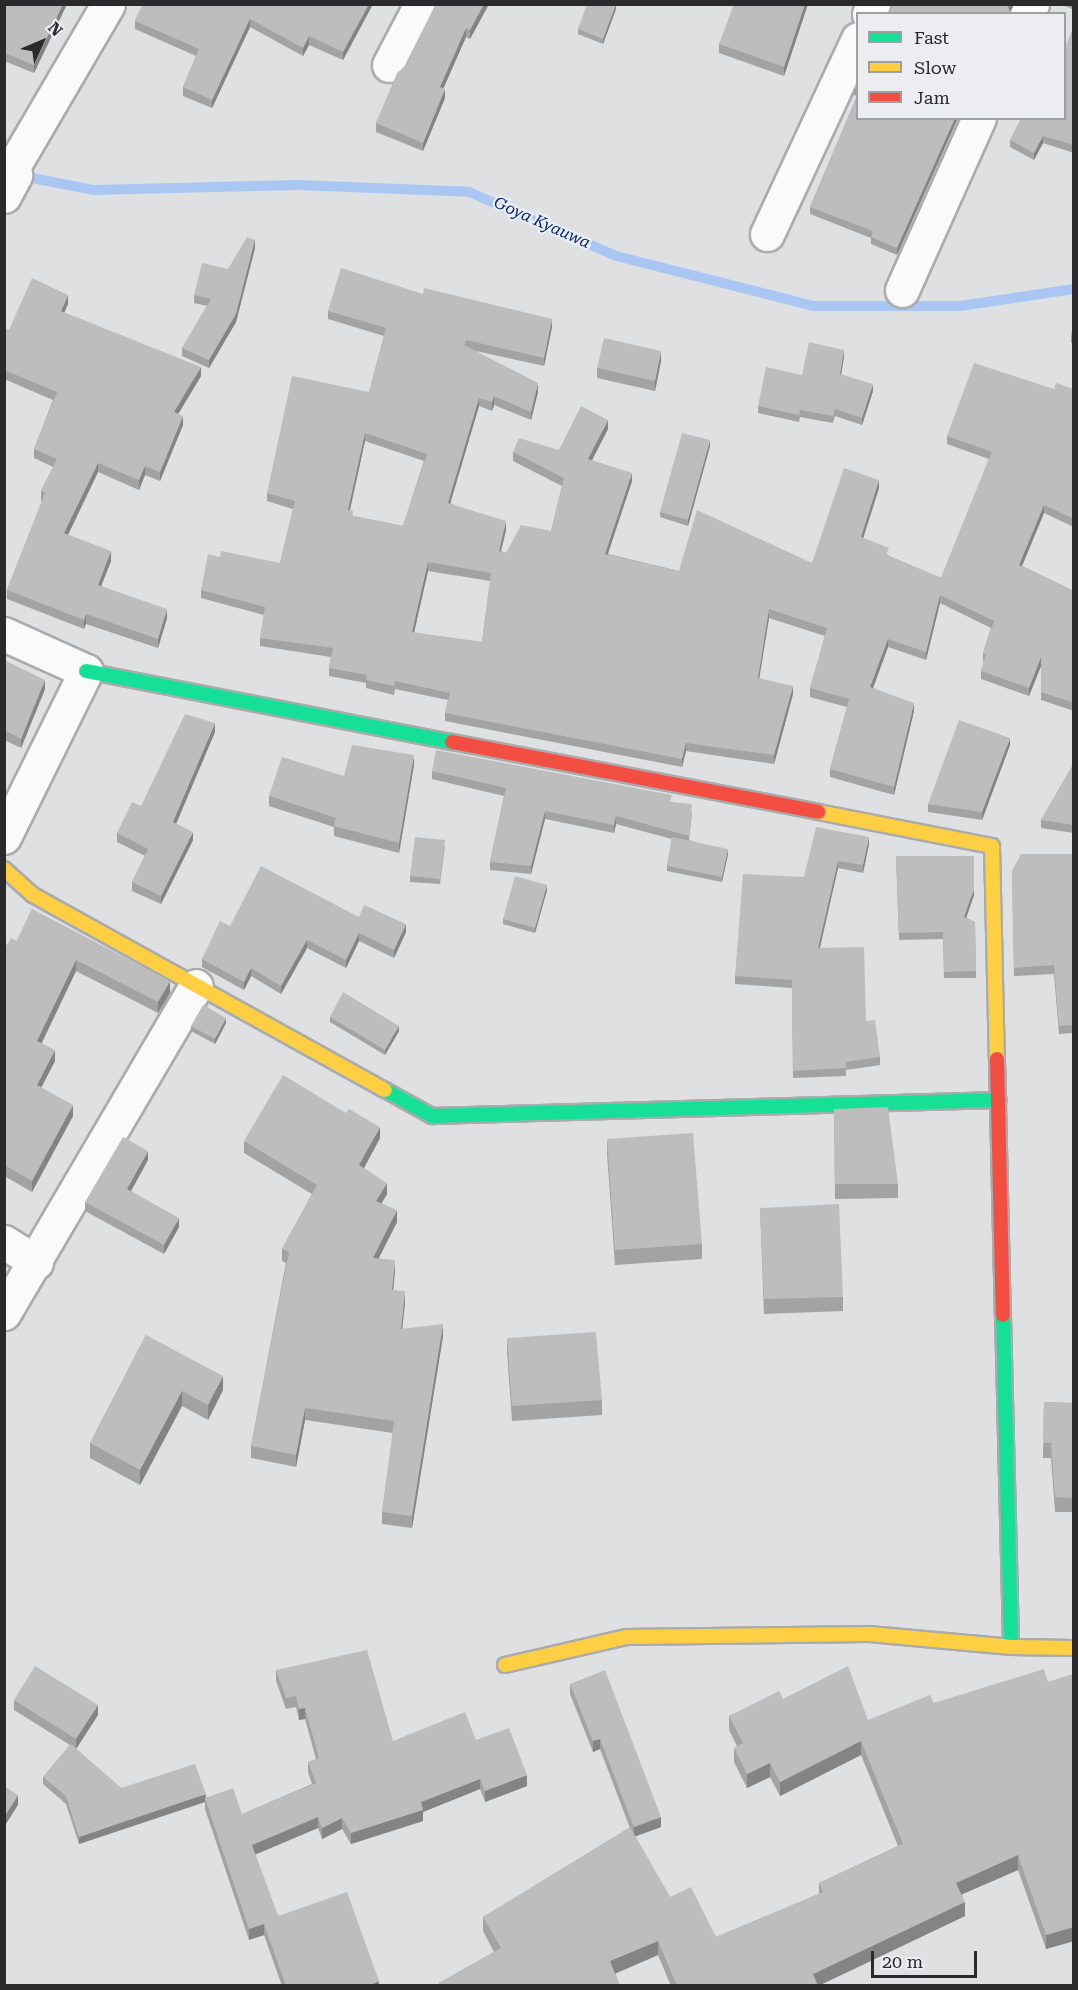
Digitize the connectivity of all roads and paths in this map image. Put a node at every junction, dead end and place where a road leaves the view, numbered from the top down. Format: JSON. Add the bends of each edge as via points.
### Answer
{"nodes":[{"id":1,"x":108,"y":4,"type":"edge"},
{"id":2,"x":421,"y":4,"type":"edge"},
{"id":3,"x":856,"y":43,"type":"edge"},
{"id":4,"x":389,"y":65,"type":"dead end"},
{"id":5,"x":978,"y":120,"type":"edge"},
{"id":6,"x":6,"y":180,"type":"edge"},
{"id":7,"x":767,"y":234,"type":"dead end"},
{"id":8,"x":902,"y":290,"type":"dead end"},
{"id":9,"x":4,"y":634,"type":"edge"},
{"id":10,"x":86,"y":671,"type":"junction"},
{"id":11,"x":4,"y":837,"type":"edge"},
{"id":12,"x":4,"y":869,"type":"edge"},
{"id":13,"x":196,"y":986,"type":"junction"},
{"id":14,"x":999,"y":1100,"type":"junction"},
{"id":15,"x":4,"y":1242,"type":"edge"},
{"id":16,"x":36,"y":1262,"type":"junction"},
{"id":17,"x":4,"y":1313,"type":"edge"},
{"id":18,"x":1011,"y":1647,"type":"junction"},
{"id":19,"x":1074,"y":1648,"type":"edge"},
{"id":20,"x":505,"y":1665,"type":"dead end"}],
"edges":[{"from":1,"to":6,"type":"street"},
{"from":2,"to":4,"type":"street"},
{"from":3,"to":7,"type":"street"},
{"from":5,"to":8,"type":"street"},
{"from":9,"to":10,"type":"street"},
{"from":10,"to":11,"type":"street"},
{"from":10,"to":14,"type":"street","via":[[992,846]]},
{"from":12,"to":13,"type":"street","via":[[33,895]]},
{"from":13,"to":14,"type":"street","via":[[432,1116]]},
{"from":13,"to":16,"type":"street"},
{"from":14,"to":18,"type":"street"},
{"from":15,"to":16,"type":"street"},
{"from":16,"to":17,"type":"street"},
{"from":18,"to":19,"type":"street"},
{"from":18,"to":20,"type":"street","via":[[869,1634],[626,1637]]}]}
